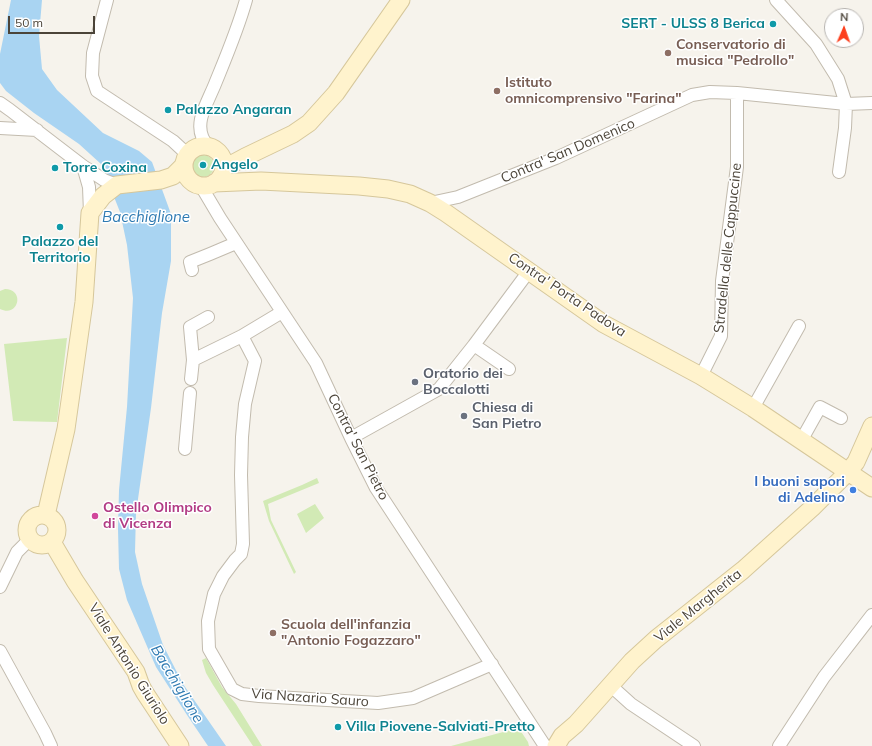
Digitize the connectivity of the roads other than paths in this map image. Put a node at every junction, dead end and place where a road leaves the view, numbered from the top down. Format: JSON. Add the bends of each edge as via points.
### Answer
{"nodes":[{"id":1,"x":107,"y":0,"type":"edge"},
{"id":2,"x":246,"y":0,"type":"edge"},
{"id":3,"x":401,"y":0,"type":"edge"},
{"id":4,"x":776,"y":0,"type":"edge"},
{"id":5,"x":737,"y":93,"type":"junction"},
{"id":6,"x":872,"y":103,"type":"edge"},
{"id":7,"x":846,"y":104,"type":"junction"},
{"id":8,"x":5,"y":106,"type":"edge"},
{"id":9,"x":0,"y":126,"type":"edge"},
{"id":10,"x":36,"y":130,"type":"junction"},
{"id":11,"x":212,"y":148,"type":"junction"},
{"id":12,"x":264,"y":148,"type":"junction"},
{"id":13,"x":83,"y":166,"type":"junction"},
{"id":14,"x":177,"y":171,"type":"junction"},
{"id":15,"x":839,"y":172,"type":"dead end"},
{"id":16,"x":212,"y":179,"type":"junction"},
{"id":17,"x":108,"y":186,"type":"junction"},
{"id":18,"x":430,"y":203,"type":"junction"},
{"id":19,"x":90,"y":213,"type":"junction"},
{"id":20,"x":236,"y":243,"type":"junction"},
{"id":21,"x":192,"y":270,"type":"dead end"},
{"id":22,"x":529,"y":271,"type":"junction"},
{"id":23,"x":282,"y":312,"type":"junction"},
{"id":24,"x":208,"y":317,"type":"dead end"},
{"id":25,"x":799,"y":326,"type":"dead end"},
{"id":26,"x":242,"y":336,"type":"junction"},
{"id":27,"x":474,"y":345,"type":"junction"},
{"id":28,"x":193,"y":360,"type":"junction"},
{"id":29,"x":509,"y":369,"type":"dead end"},
{"id":30,"x":702,"y":376,"type":"junction"},
{"id":31,"x":191,"y":379,"type":"dead end"},
{"id":32,"x":190,"y":393,"type":"dead end"},
{"id":33,"x":753,"y":408,"type":"junction"},
{"id":34,"x":841,"y":418,"type":"dead end"},
{"id":35,"x":872,"y":426,"type":"edge"},
{"id":36,"x":351,"y":438,"type":"junction"},
{"id":37,"x":801,"y":441,"type":"junction"},
{"id":38,"x":186,"y":449,"type":"dead end"},
{"id":39,"x":848,"y":472,"type":"junction"},
{"id":40,"x":872,"y":488,"type":"edge"},
{"id":41,"x":46,"y":515,"type":"junction"},
{"id":42,"x":30,"y":539,"type":"junction"},
{"id":43,"x":52,"y":542,"type":"junction"},
{"id":44,"x":0,"y":587,"type":"edge"},
{"id":45,"x":872,"y":615,"type":"edge"},
{"id":46,"x":0,"y":651,"type":"edge"},
{"id":47,"x":492,"y":664,"type":"junction"},
{"id":48,"x":610,"y":685,"type":"junction"},
{"id":49,"x":576,"y":724,"type":"junction"},
{"id":50,"x":51,"y":746,"type":"edge"},
{"id":51,"x":180,"y":746,"type":"edge"},
{"id":52,"x":545,"y":746,"type":"edge"},
{"id":53,"x":556,"y":746,"type":"edge"},
{"id":54,"x":569,"y":746,"type":"edge"},
{"id":55,"x":694,"y":746,"type":"edge"},
{"id":56,"x":779,"y":746,"type":"edge"}],
"edges":[{"from":1,"to":14,"type":"street","via":[[93,53],[92,76],[97,90],[173,141]]},
{"from":2,"to":11,"type":"street","via":[[201,118],[200,133],[204,143]]},
{"from":3,"to":12,"type":"street","via":[[336,94],[309,123]]},
{"from":4,"to":7,"type":"street","via":[[816,44],[838,79]]},
{"from":5,"to":7,"type":"street","name":"Contra' San Domenico"},
{"from":5,"to":18,"type":"street","name":"Contra' San Domenico","via":[[710,92],[692,95],[556,158],[458,197]]},
{"from":5,"to":30,"type":"street","name":"Stradella delle Cappuccine","via":[[737,167],[722,281],[721,336]]},
{"from":6,"to":7,"type":"street","name":"Contra' San Domenico"},
{"from":7,"to":15,"type":"street"},
{"from":8,"to":9,"type":"street"},
{"from":8,"to":10,"type":"street"},
{"from":9,"to":10,"type":"street"},
{"from":10,"to":13,"type":"street"},
{"from":11,"to":12,"type":"street","via":[[235,151]]},
{"from":11,"to":14,"type":"street","via":[[203,146],[192,149]]},
{"from":11,"to":16,"type":"street","via":[[223,160]]},
{"from":12,"to":16,"type":"street","via":[[232,164]]},
{"from":13,"to":17,"type":"street"},
{"from":13,"to":19,"type":"street","via":[[89,187]]},
{"from":14,"to":16,"type":"street","name":"Contra' Porta Padova"},
{"from":14,"to":17,"type":"street"},
{"from":16,"to":18,"type":"street","name":"Contra' Porta Padova","via":[[380,188],[410,194]]},
{"from":16,"to":20,"type":"street","name":"Contra' San Pietro","via":[[220,218]]},
{"from":17,"to":19,"type":"street"},
{"from":18,"to":22,"type":"street","name":"Contra' Porta Padova"},
{"from":19,"to":41,"type":"street","via":[[82,322],[66,429]]},
{"from":20,"to":21,"type":"street","via":[[190,262]]},
{"from":20,"to":23,"type":"street","name":"Contra' San Pietro"},
{"from":22,"to":27,"type":"street"},
{"from":22,"to":30,"type":"street","name":"Contra' Porta Padova","via":[[604,324]]},
{"from":23,"to":26,"type":"street"},
{"from":23,"to":36,"type":"street","name":"Contra' San Pietro","via":[[316,363]]},
{"from":24,"to":28,"type":"street","via":[[190,327]]},
{"from":25,"to":33,"type":"street"},
{"from":26,"to":28,"type":"street"},
{"from":26,"to":47,"type":"street","name":"Via Nazario Sauro","via":[[256,361],[245,404],[242,437],[243,544],[241,554],[214,594],[208,621],[209,649],[232,689],[242,694],[378,703],[412,698]]},
{"from":27,"to":29,"type":"street"},
{"from":27,"to":36,"type":"street","via":[[439,389]]},
{"from":28,"to":31,"type":"street"},
{"from":30,"to":33,"type":"street","name":"Contra' Porta Padova"},
{"from":32,"to":38,"type":"street"},
{"from":33,"to":37,"type":"street","name":"Contra' Porta Padova"},
{"from":34,"to":37,"type":"street","via":[[820,407]]},
{"from":35,"to":39,"type":"street","name":"Viale Margherita","via":[[856,462]]},
{"from":36,"to":47,"type":"street","name":"Contra' San Pietro","via":[[376,488]]},
{"from":37,"to":39,"type":"street","name":"Contra' Porta Padova"},
{"from":39,"to":40,"type":"street","name":"Contra' Porta Padova"},
{"from":39,"to":48,"type":"street","name":"Viale Margherita","via":[[743,570],[656,639]]},
{"from":41,"to":42,"type":"street","via":[[32,518],[27,530]]},
{"from":41,"to":43,"type":"street","via":[[57,527]]},
{"from":42,"to":43,"type":"street","via":[[43,545]]},
{"from":42,"to":44,"type":"street","via":[[17,552]]},
{"from":43,"to":51,"type":"street","name":"Viale Antonio Giuriolo","via":[[136,672],[145,694]]},
{"from":45,"to":56,"type":"street","via":[[824,677]]},
{"from":46,"to":50,"type":"street"},
{"from":47,"to":52,"type":"street","name":"Contra' San Pietro"},
{"from":48,"to":49,"type":"street","name":"Viale Margherita"},
{"from":48,"to":55,"type":"street","via":[[632,704]]},
{"from":49,"to":53,"type":"street","name":"Viale Margherita","via":[[562,736]]},
{"from":49,"to":54,"type":"street"}]}
